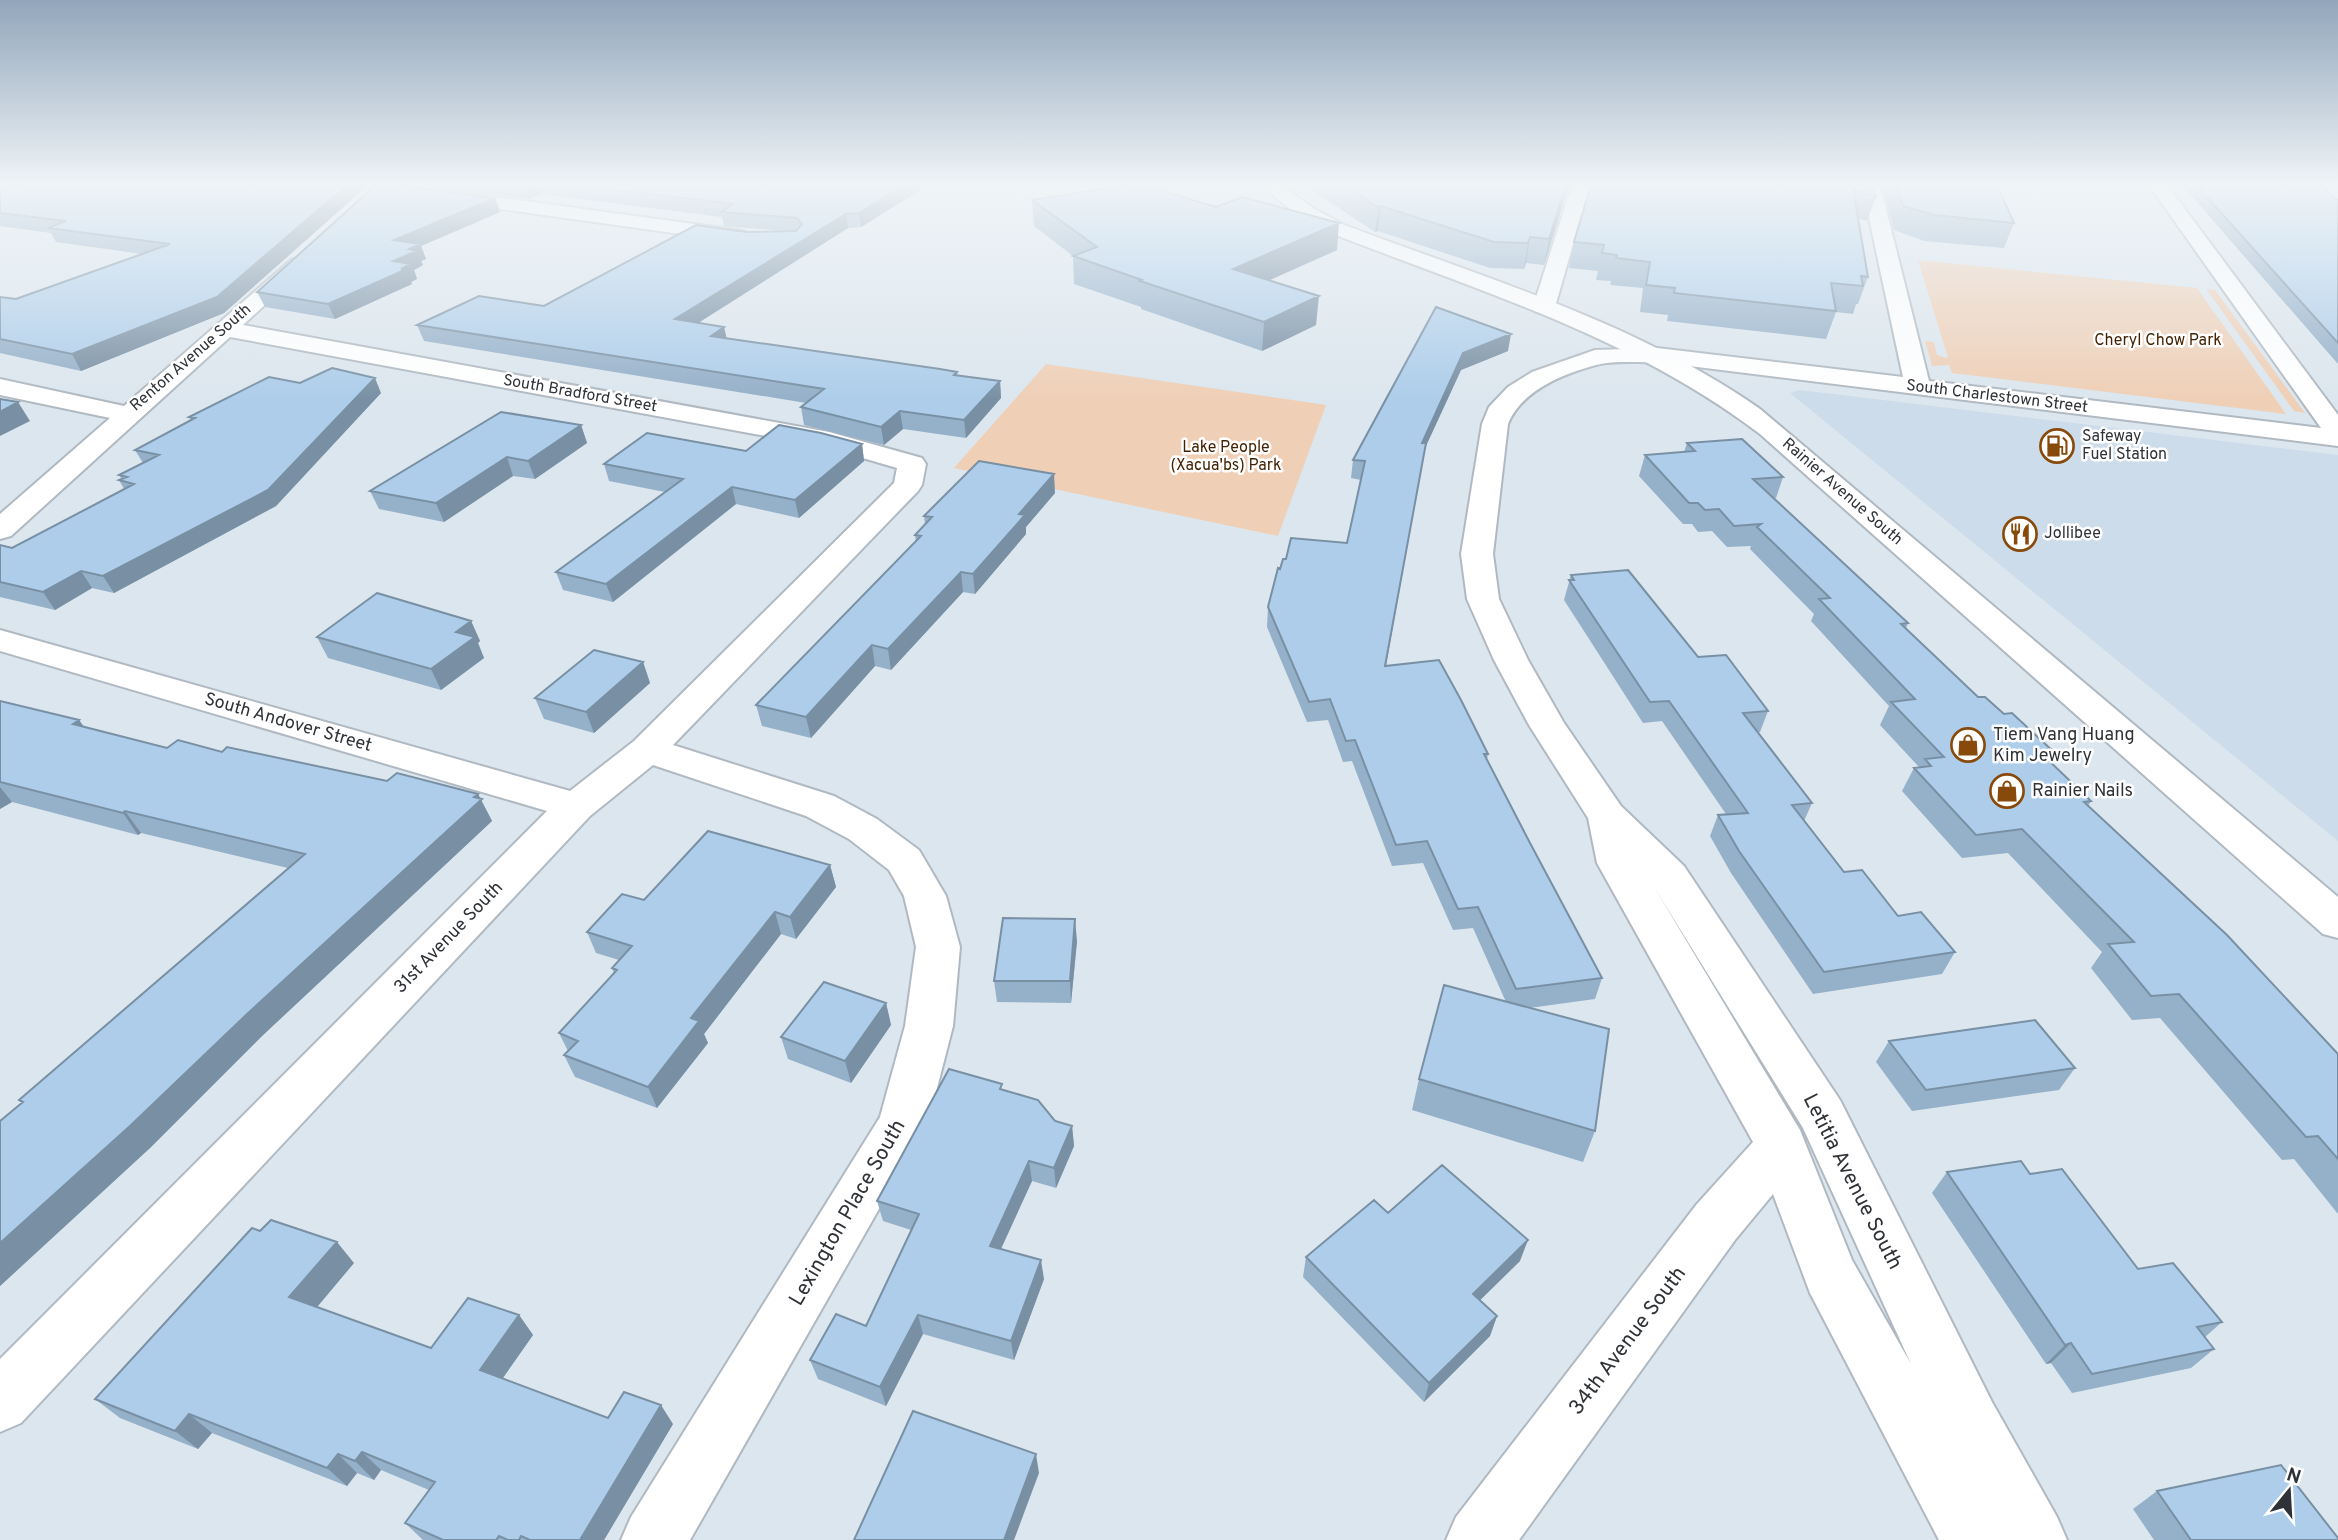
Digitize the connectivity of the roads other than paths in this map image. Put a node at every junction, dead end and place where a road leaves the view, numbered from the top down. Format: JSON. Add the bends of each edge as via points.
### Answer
{"nodes":[{"id":1,"x":305,"y":257,"type":"edge"},
{"id":2,"x":1411,"y":257,"type":"edge"},
{"id":3,"x":1559,"y":257,"type":"edge"},
{"id":4,"x":1888,"y":257,"type":"edge"},
{"id":5,"x":2210,"y":257,"type":"edge"},
{"id":6,"x":1544,"y":307,"type":"junction"},
{"id":7,"x":226,"y":329,"type":"junction"},
{"id":8,"x":1657,"y":355,"type":"junction"},
{"id":9,"x":0,"y":387,"type":"edge"},
{"id":10,"x":1918,"y":387,"type":"junction"},
{"id":11,"x":127,"y":414,"type":"junction"},
{"id":12,"x":2338,"y":436,"type":"edge"},
{"id":13,"x":908,"y":485,"type":"joint"},
{"id":14,"x":0,"y":530,"type":"edge"},
{"id":15,"x":0,"y":640,"type":"edge"},
{"id":16,"x":647,"y":750,"type":"junction"},
{"id":17,"x":576,"y":806,"type":"junction"},
{"id":18,"x":1607,"y":816,"type":"junction"},
{"id":19,"x":2338,"y":922,"type":"edge"},
{"id":20,"x":1782,"y":1146,"type":"junction"},
{"id":21,"x":0,"y":1402,"type":"edge"},
{"id":22,"x":654,"y":1540,"type":"edge"},
{"id":23,"x":1479,"y":1540,"type":"edge"},
{"id":24,"x":1973,"y":1540,"type":"edge"},
{"id":25,"x":2034,"y":1540,"type":"edge"}],
"edges":[{"from":1,"to":7,"type":"street","name":"Renton Avenue South"},
{"from":2,"to":6,"type":"street","name":"Rainier Avenue South"},
{"from":3,"to":6,"type":"street"},
{"from":4,"to":10,"type":"street"},
{"from":5,"to":12,"type":"street"},
{"from":6,"to":8,"type":"street","name":"Rainier Avenue South"},
{"from":7,"to":11,"type":"street","name":"Renton Avenue South"},
{"from":7,"to":13,"type":"street","name":"South Bradford Street","via":[[829,440],[912,464]]},
{"from":8,"to":10,"type":"street","name":"South Charlestown Street"},
{"from":8,"to":18,"type":"street","name":"Letitia Avenue South","via":[[1595,357],[1541,377],[1502,408],[1494,424],[1477,554],[1483,599],[1547,725]]},
{"from":8,"to":19,"type":"street","name":"Rainier Avenue South","via":[[1729,396],[1769,428]]},
{"from":9,"to":11,"type":"street"},
{"from":10,"to":12,"type":"street","name":"South Charlestown Street"},
{"from":11,"to":14,"type":"street","name":"Renton Avenue South"},
{"from":13,"to":16,"type":"street","name":"31st Avenue South"},
{"from":15,"to":17,"type":"street","name":"South Andover Street"},
{"from":16,"to":17,"type":"street","name":"31st Avenue South"},
{"from":16,"to":22,"type":"street","name":"Lexington Place South","via":[[820,806],[863,829],[904,860],[925,896],[938,947],[929,1026],[904,1123]]},
{"from":17,"to":21,"type":"street","name":"31st Avenue South"},
{"from":18,"to":20,"type":"street","name":"Letitia Avenue South","via":[[1618,863]]},
{"from":18,"to":25,"type":"street","name":"Letitia Avenue South","via":[[1669,877],[1822,1115],[1969,1424]]},
{"from":20,"to":23,"type":"street","name":"34th Avenue South","via":[[1716,1222]]},
{"from":20,"to":24,"type":"street","name":"Letitia Avenue South","via":[[1830,1274]]}]}
